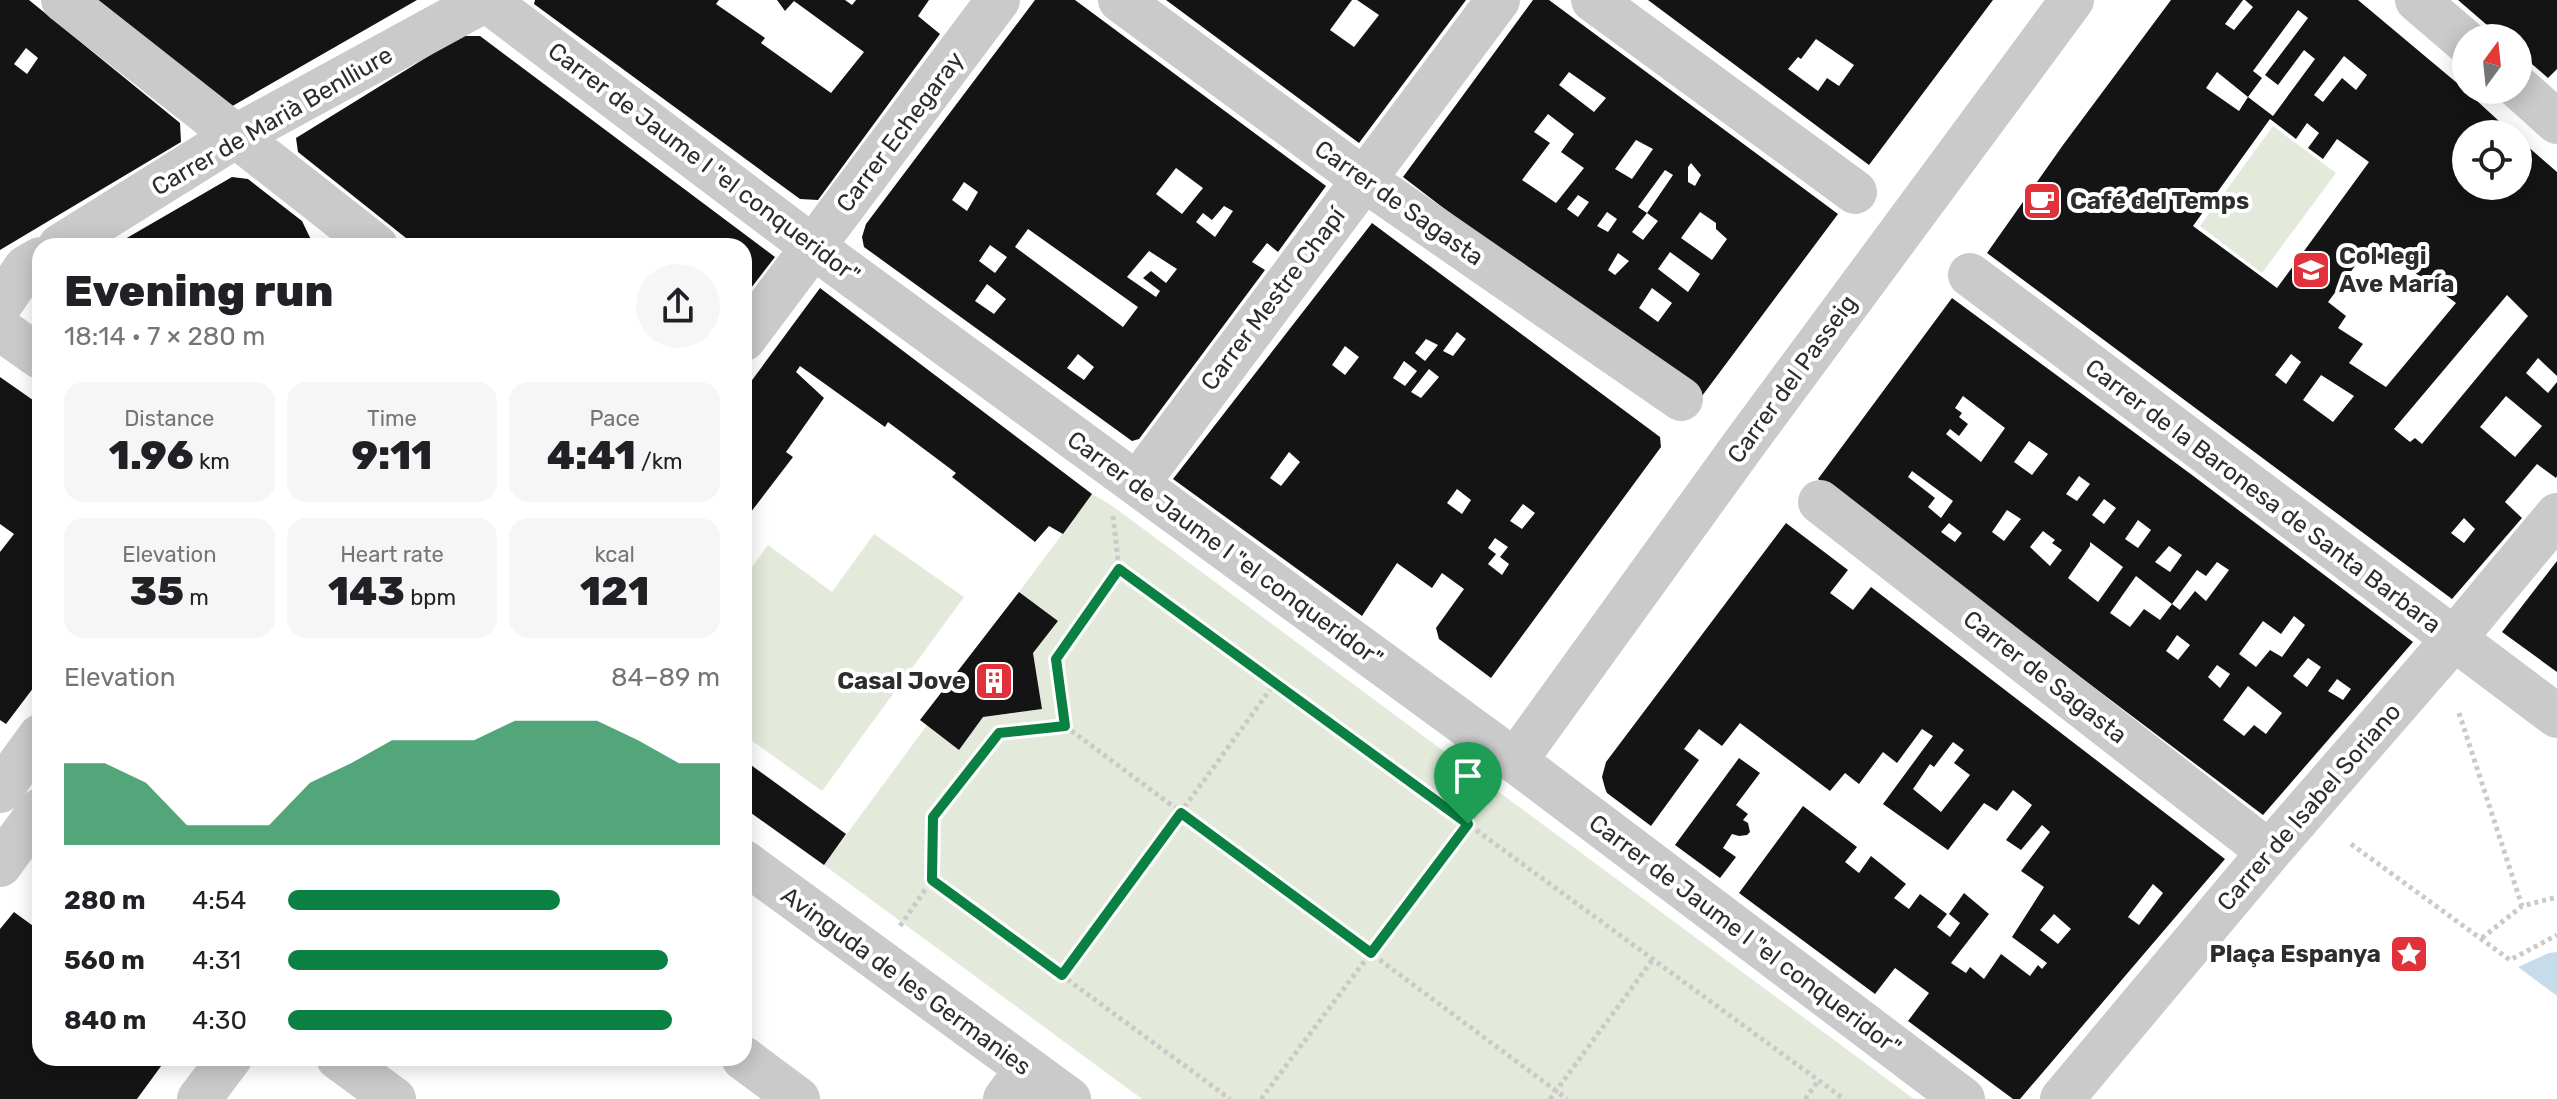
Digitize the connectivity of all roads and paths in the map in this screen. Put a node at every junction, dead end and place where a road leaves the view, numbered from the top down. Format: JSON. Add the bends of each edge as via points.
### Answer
{"nodes":[{"id":1,"x":63,"y":0,"type":"edge"},
{"id":2,"x":486,"y":0,"type":"edge"},
{"id":3,"x":998,"y":0,"type":"edge"},
{"id":4,"x":1120,"y":0,"type":"edge"},
{"id":5,"x":1498,"y":0,"type":"edge"},
{"id":6,"x":1593,"y":0,"type":"edge"},
{"id":7,"x":2072,"y":0,"type":"edge"},
{"id":8,"x":2417,"y":0,"type":"edge"},
{"id":9,"x":2452,"y":30,"type":"edge"},
{"id":10,"x":236,"y":136,"type":"junction"},
{"id":11,"x":1363,"y":179,"type":"junction"},
{"id":12,"x":1855,"y":192,"type":"dead end"},
{"id":13,"x":73,"y":238,"type":"edge"},
{"id":14,"x":366,"y":238,"type":"edge"},
{"id":15,"x":815,"y":246,"type":"junction"},
{"id":16,"x":32,"y":264,"type":"edge"},
{"id":17,"x":1970,"y":275,"type":"dead end"},
{"id":18,"x":0,"y":305,"type":"edge"},
{"id":19,"x":0,"y":329,"type":"edge"},
{"id":20,"x":752,"y":329,"type":"edge"},
{"id":21,"x":32,"y":351,"type":"edge"},
{"id":22,"x":1681,"y":399,"type":"dead end"},
{"id":23,"x":1124,"y":495,"type":"junction"},
{"id":24,"x":1820,"y":502,"type":"dead end"},
{"id":25,"x":2557,"y":515,"type":"edge"},
{"id":26,"x":1119,"y":569,"type":"junction"},
{"id":27,"x":2453,"y":640,"type":"junction"},
{"id":28,"x":1275,"y":683,"type":"junction"},
{"id":29,"x":2459,"y":713,"type":"dead end"},
{"id":30,"x":2557,"y":716,"type":"edge"},
{"id":31,"x":1065,"y":726,"type":"junction"},
{"id":32,"x":32,"y":747,"type":"edge"},
{"id":33,"x":1515,"y":761,"type":"junction"},
{"id":34,"x":0,"y":791,"type":"edge"},
{"id":35,"x":1181,"y":813,"type":"junction"},
{"id":36,"x":32,"y":821,"type":"edge"},
{"id":37,"x":1468,"y":824,"type":"junction"},
{"id":38,"x":2351,"y":844,"type":"dead end"},
{"id":39,"x":2269,"y":852,"type":"junction"},
{"id":40,"x":0,"y":865,"type":"edge"},
{"id":41,"x":752,"y":868,"type":"edge"},
{"id":42,"x":932,"y":880,"type":"junction"},
{"id":43,"x":2557,"y":897,"type":"edge"},
{"id":44,"x":2522,"y":906,"type":"junction"},
{"id":45,"x":2557,"y":935,"type":"edge"},
{"id":46,"x":2482,"y":938,"type":"junction"},
{"id":47,"x":1371,"y":953,"type":"junction"},
{"id":48,"x":1653,"y":959,"type":"junction"},
{"id":49,"x":877,"y":960,"type":"junction"},
{"id":50,"x":1062,"y":975,"type":"junction"},
{"id":51,"x":752,"y":1065,"type":"edge"},
{"id":52,"x":224,"y":1066,"type":"edge"},
{"id":53,"x":349,"y":1066,"type":"edge"},
{"id":54,"x":1819,"y":1080,"type":"junction"},
{"id":55,"x":1016,"y":1084,"type":"edge"},
{"id":56,"x":1556,"y":1091,"type":"junction"},
{"id":57,"x":199,"y":1099,"type":"edge"},
{"id":58,"x":394,"y":1099,"type":"edge"},
{"id":59,"x":798,"y":1099,"type":"edge"},
{"id":60,"x":1069,"y":1099,"type":"edge"},
{"id":61,"x":1230,"y":1099,"type":"edge"},
{"id":62,"x":1261,"y":1099,"type":"edge"},
{"id":63,"x":1550,"y":1099,"type":"edge"},
{"id":64,"x":1567,"y":1099,"type":"edge"},
{"id":65,"x":1805,"y":1099,"type":"edge"},
{"id":66,"x":1844,"y":1099,"type":"edge"},
{"id":67,"x":1963,"y":1099,"type":"edge"},
{"id":68,"x":2062,"y":1099,"type":"edge"}],
"edges":[{"from":1,"to":10,"type":"street"},
{"from":2,"to":10,"type":"street","name":"Carrer de Marià Benlliure"},
{"from":2,"to":15,"type":"street","name":"Carrer de Jaume I \"el conqueridor\""},
{"from":3,"to":15,"type":"street","name":"Carrer Echegaray"},
{"from":4,"to":11,"type":"street","name":"Carrer de Sagasta"},
{"from":5,"to":11,"type":"street","name":"Carrer Mestre Chapí"},
{"from":6,"to":12,"type":"street"},
{"from":7,"to":33,"type":"street","name":"Carrer del Passeig"},
{"from":8,"to":9,"type":"street"},
{"from":10,"to":13,"type":"street","name":"Carrer de Marià Benlliure"},
{"from":10,"to":14,"type":"street"},
{"from":11,"to":22,"type":"street","name":"Carrer de Sagasta"},
{"from":11,"to":23,"type":"street","name":"Carrer Mestre Chapí"},
{"from":15,"to":20,"type":"street","name":"Carrer Echegaray"},
{"from":15,"to":23,"type":"street","name":"Carrer de Jaume I \"el conqueridor\""},
{"from":16,"to":18,"type":"street"},
{"from":17,"to":27,"type":"street","name":"Carrer de la Baronesa de Santa Barbara"},
{"from":19,"to":21,"type":"street"},
{"from":23,"to":26,"type":"path"},
{"from":23,"to":33,"type":"street","name":"Carrer de Jaume I \"el conqueridor\""},
{"from":24,"to":39,"type":"street","name":"Carrer de Sagasta"},
{"from":25,"to":27,"type":"street","name":"Carrer de Isabel Soriano"},
{"from":26,"to":28,"type":"path"},
{"from":26,"to":31,"type":"path","via":[[1056,659]]},
{"from":27,"to":30,"type":"street","name":"Carrer de la Baronesa de Santa Barbara"},
{"from":27,"to":39,"type":"street","name":"Carrer de Isabel Soriano"},
{"from":28,"to":35,"type":"path"},
{"from":28,"to":37,"type":"path"},
{"from":29,"to":44,"type":"path"},
{"from":31,"to":35,"type":"path"},
{"from":31,"to":42,"type":"path","via":[[999,733],[933,817]]},
{"from":32,"to":34,"type":"street"},
{"from":33,"to":37,"type":"path"},
{"from":33,"to":67,"type":"street","name":"Carrer de Jaume I \"el conqueridor\""},
{"from":35,"to":47,"type":"path"},
{"from":35,"to":50,"type":"path"},
{"from":36,"to":40,"type":"street"},
{"from":37,"to":47,"type":"path"},
{"from":37,"to":48,"type":"path"},
{"from":38,"to":46,"type":"path"},
{"from":39,"to":68,"type":"street","name":"Carrer de Isabel Soriano"},
{"from":41,"to":49,"type":"street","name":"Avinguda de les Germanies"},
{"from":42,"to":49,"type":"path"},
{"from":42,"to":50,"type":"path"},
{"from":43,"to":44,"type":"path"},
{"from":44,"to":46,"type":"path"},
{"from":45,"to":46,"type":"path","via":[[2510,960]]},
{"from":47,"to":56,"type":"path"},
{"from":47,"to":62,"type":"path"},
{"from":48,"to":54,"type":"path"},
{"from":48,"to":56,"type":"path"},
{"from":49,"to":55,"type":"street","name":"Avinguda de les Germanies"},
{"from":50,"to":61,"type":"path"},
{"from":51,"to":59,"type":"street"},
{"from":52,"to":57,"type":"street"},
{"from":53,"to":58,"type":"street"},
{"from":54,"to":65,"type":"path"},
{"from":54,"to":66,"type":"path"},
{"from":55,"to":60,"type":"street","name":"Avinguda de les Germanies"},
{"from":56,"to":63,"type":"path"},
{"from":56,"to":64,"type":"path"}]}
